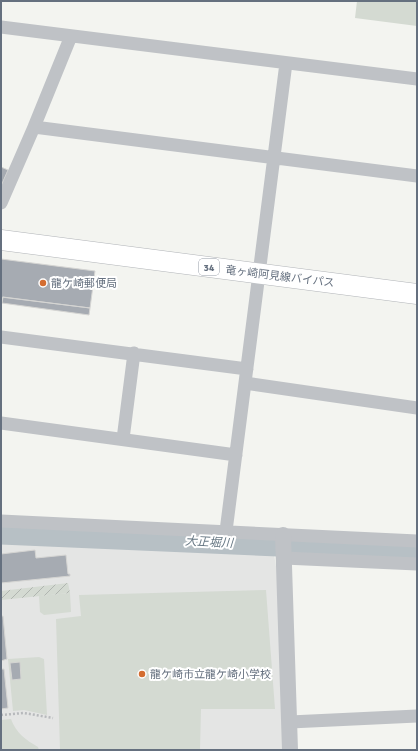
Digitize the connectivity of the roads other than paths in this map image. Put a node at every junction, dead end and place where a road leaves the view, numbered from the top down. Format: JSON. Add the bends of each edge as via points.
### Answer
{"nodes":[{"id":1,"x":1,"y":27,"type":"edge"},
{"id":2,"x":71,"y":36,"type":"junction"},
{"id":3,"x":286,"y":63,"type":"junction"},
{"id":4,"x":417,"y":79,"type":"edge"},
{"id":5,"x":34,"y":127,"type":"junction"},
{"id":6,"x":274,"y":158,"type":"junction"},
{"id":7,"x":417,"y":176,"type":"edge"},
{"id":8,"x":1,"y":203,"type":"edge"},
{"id":9,"x":1,"y":240,"type":"edge"},
{"id":10,"x":260,"y":274,"type":"junction"},
{"id":11,"x":417,"y":294,"type":"edge"},
{"id":12,"x":1,"y":336,"type":"edge"},
{"id":13,"x":134,"y":353,"type":"junction"},
{"id":14,"x":247,"y":369,"type":"junction"},
{"id":15,"x":245,"y":383,"type":"junction"},
{"id":16,"x":417,"y":408,"type":"edge"},
{"id":17,"x":1,"y":423,"type":"edge"},
{"id":18,"x":123,"y":439,"type":"junction"},
{"id":19,"x":236,"y":455,"type":"junction"},
{"id":20,"x":1,"y":521,"type":"edge"},
{"id":21,"x":226,"y":531,"type":"junction"},
{"id":22,"x":283,"y":535,"type":"junction"},
{"id":23,"x":417,"y":541,"type":"edge"},
{"id":24,"x":284,"y":558,"type":"junction"},
{"id":25,"x":417,"y":564,"type":"edge"},
{"id":26,"x":417,"y":716,"type":"edge"},
{"id":27,"x":290,"y":722,"type":"junction"},
{"id":28,"x":290,"y":750,"type":"edge"}],
"edges":[{"from":1,"to":2,"type":"street"},
{"from":2,"to":3,"type":"street"},
{"from":2,"to":5,"type":"street"},
{"from":3,"to":4,"type":"street"},
{"from":3,"to":6,"type":"street"},
{"from":5,"to":6,"type":"street"},
{"from":5,"to":8,"type":"street"},
{"from":6,"to":7,"type":"street"},
{"from":6,"to":10,"type":"street"},
{"from":9,"to":10,"type":"main road","name":"竜ヶ崎阿見線バイパス","number":"34"},
{"from":10,"to":11,"type":"main road","name":"竜ヶ崎阿見線バイパス","number":"34"},
{"from":10,"to":14,"type":"street"},
{"from":12,"to":13,"type":"street"},
{"from":13,"to":14,"type":"street"},
{"from":13,"to":18,"type":"street"},
{"from":14,"to":15,"type":"street"},
{"from":15,"to":16,"type":"street"},
{"from":15,"to":19,"type":"street"},
{"from":17,"to":18,"type":"street"},
{"from":18,"to":19,"type":"street"},
{"from":19,"to":21,"type":"street"},
{"from":20,"to":21,"type":"street"},
{"from":21,"to":22,"type":"street"},
{"from":22,"to":23,"type":"street"},
{"from":22,"to":24,"type":"street"},
{"from":24,"to":25,"type":"street"},
{"from":24,"to":27,"type":"street"},
{"from":26,"to":27,"type":"street"},
{"from":27,"to":28,"type":"street"}]}
